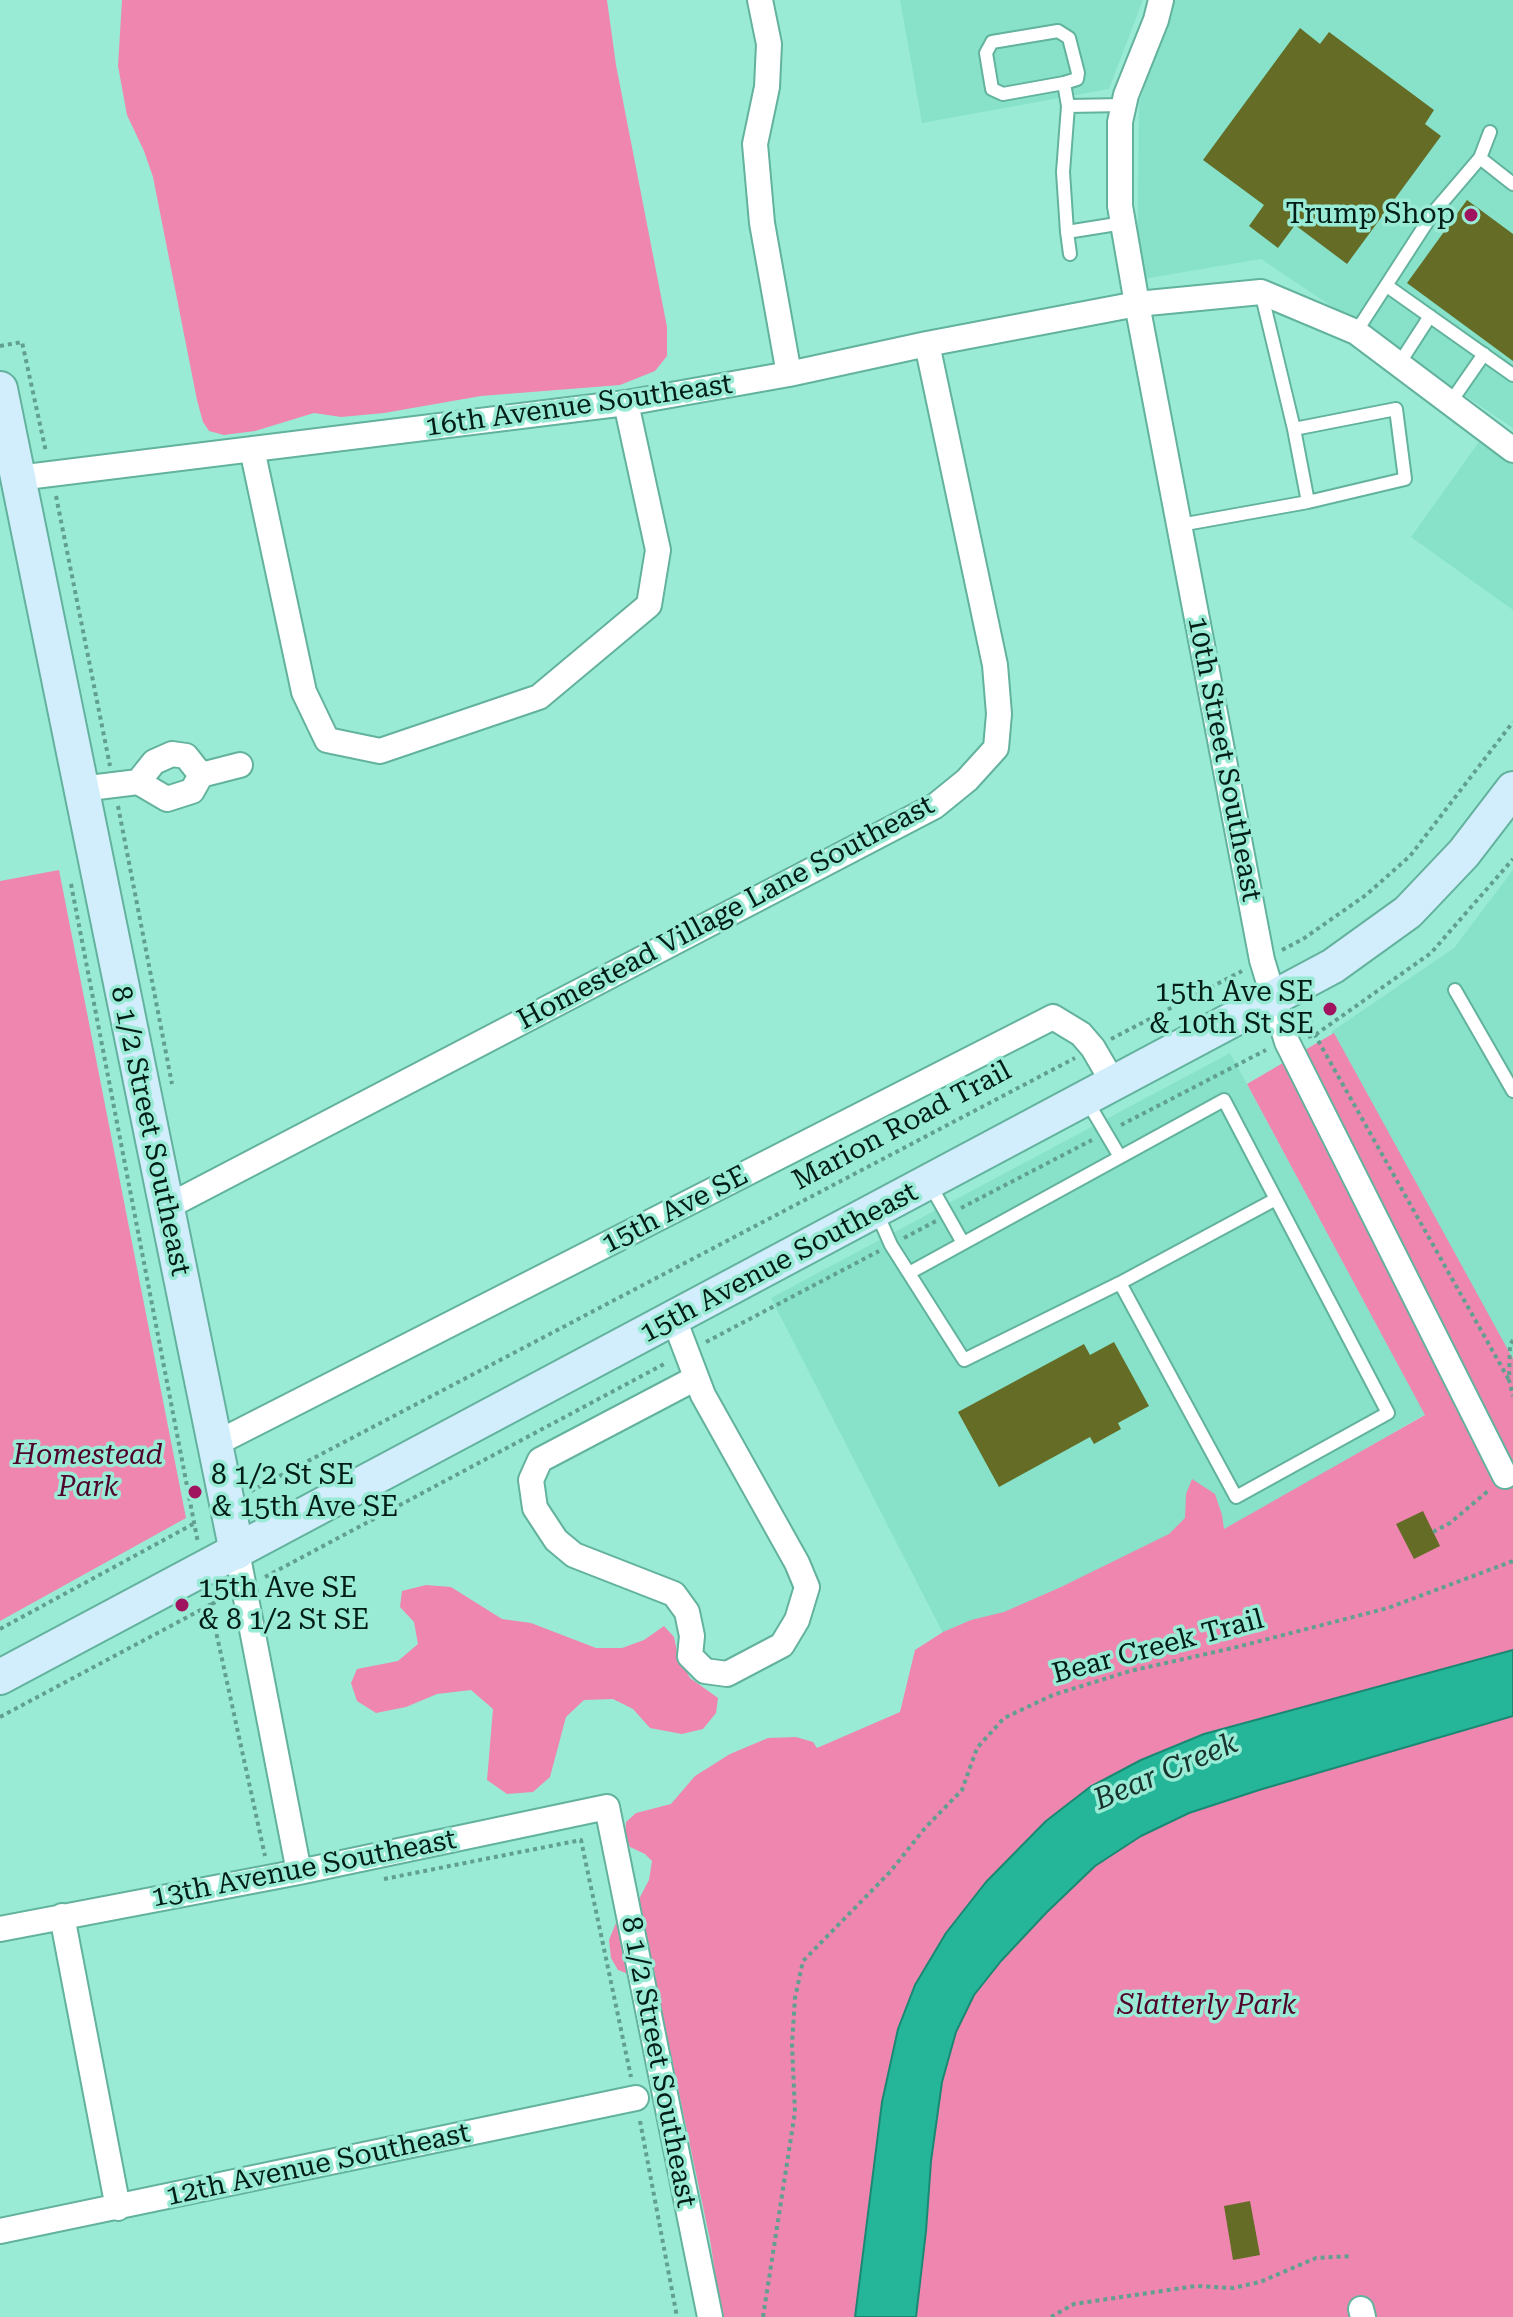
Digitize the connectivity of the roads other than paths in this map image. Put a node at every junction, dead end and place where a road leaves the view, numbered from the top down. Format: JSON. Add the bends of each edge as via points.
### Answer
{"nodes":[{"id":1,"x":760,"y":0,"type":"edge"},
{"id":2,"x":1161,"y":0,"type":"edge"},
{"id":3,"x":1064,"y":83,"type":"junction"},
{"id":4,"x":1124,"y":105,"type":"junction"},
{"id":5,"x":1068,"y":106,"type":"junction"},
{"id":6,"x":1490,"y":132,"type":"dead end"},
{"id":7,"x":1480,"y":158,"type":"junction"},
{"id":8,"x":1513,"y":184,"type":"edge"},
{"id":9,"x":1123,"y":223,"type":"junction"},
{"id":10,"x":1067,"y":232,"type":"junction"},
{"id":11,"x":1070,"y":254,"type":"dead end"},
{"id":12,"x":1387,"y":286,"type":"junction"},
{"id":13,"x":1261,"y":292,"type":"junction"},
{"id":14,"x":1137,"y":304,"type":"junction"},
{"id":15,"x":1430,"y":316,"type":"junction"},
{"id":16,"x":1356,"y":332,"type":"junction"},
{"id":17,"x":927,"y":344,"type":"junction"},
{"id":18,"x":1484,"y":354,"type":"junction"},
{"id":19,"x":1399,"y":364,"type":"junction"},
{"id":20,"x":789,"y":374,"type":"junction"},
{"id":21,"x":1513,"y":375,"type":"edge"},
{"id":22,"x":0,"y":389,"type":"edge"},
{"id":23,"x":626,"y":403,"type":"junction"},
{"id":24,"x":1450,"y":403,"type":"junction"},
{"id":25,"x":1294,"y":429,"type":"junction"},
{"id":26,"x":252,"y":449,"type":"junction"},
{"id":27,"x":1513,"y":450,"type":"edge"},
{"id":28,"x":18,"y":478,"type":"junction"},
{"id":29,"x":1308,"y":502,"type":"junction"},
{"id":30,"x":1180,"y":525,"type":"junction"},
{"id":31,"x":240,"y":765,"type":"dead end"},
{"id":32,"x":201,"y":775,"type":"junction"},
{"id":33,"x":138,"y":782,"type":"junction"},
{"id":34,"x":81,"y":789,"type":"junction"},
{"id":35,"x":1513,"y":789,"type":"edge"},
{"id":36,"x":1455,"y":990,"type":"dead end"},
{"id":37,"x":1272,"y":1000,"type":"junction"},
{"id":38,"x":1513,"y":1091,"type":"edge"},
{"id":39,"x":1100,"y":1092,"type":"junction"},
{"id":40,"x":1120,"y":1157,"type":"junction"},
{"id":41,"x":928,"y":1183,"type":"junction"},
{"id":42,"x":1276,"y":1199,"type":"junction"},
{"id":43,"x":165,"y":1208,"type":"junction"},
{"id":44,"x":876,"y":1211,"type":"junction"},
{"id":45,"x":963,"y":1243,"type":"junction"},
{"id":46,"x":909,"y":1273,"type":"junction"},
{"id":47,"x":1120,"y":1283,"type":"junction"},
{"id":48,"x":674,"y":1319,"type":"junction"},
{"id":49,"x":696,"y":1378,"type":"junction"},
{"id":50,"x":215,"y":1444,"type":"junction"},
{"id":51,"x":1505,"y":1476,"type":"road end"},
{"id":52,"x":237,"y":1552,"type":"junction"},
{"id":53,"x":0,"y":1677,"type":"edge"},
{"id":54,"x":607,"y":1807,"type":"joint"},
{"id":55,"x":299,"y":1872,"type":"junction"},
{"id":56,"x":62,"y":1916,"type":"junction"},
{"id":57,"x":0,"y":1929,"type":"edge"},
{"id":58,"x":636,"y":2098,"type":"road end"},
{"id":59,"x":118,"y":2208,"type":"junction"},
{"id":60,"x":0,"y":2231,"type":"edge"},
{"id":61,"x":710,"y":2317,"type":"edge"}],
"edges":[{"from":1,"to":20,"type":"street","via":[[769,44],[755,144],[762,223]]},
{"from":2,"to":4,"type":"street","name":"10th Street Southeast"},
{"from":3,"to":3,"type":"lane","via":[[1003,94],[992,89],[986,53],[992,42],[1058,31],[1069,38],[1078,73],[1077,79]]},
{"from":3,"to":5,"type":"lane"},
{"from":4,"to":5,"type":"lane"},
{"from":4,"to":9,"type":"street","name":"10th Street Southeast","via":[[1118,154]]},
{"from":5,"to":10,"type":"lane","via":[[1063,172]]},
{"from":6,"to":7,"type":"lane"},
{"from":7,"to":8,"type":"lane"},
{"from":7,"to":12,"type":"lane","via":[[1433,213]]},
{"from":9,"to":10,"type":"lane"},
{"from":9,"to":14,"type":"street","name":"10th Street Southeast"},
{"from":10,"to":11,"type":"lane"},
{"from":12,"to":15,"type":"lane"},
{"from":12,"to":16,"type":"lane"},
{"from":13,"to":14,"type":"street","name":"16th Avenue Southeast"},
{"from":13,"to":16,"type":"street"},
{"from":13,"to":25,"type":"lane"},
{"from":14,"to":17,"type":"street","name":"16th Avenue Southeast"},
{"from":14,"to":30,"type":"street","name":"10th Street Southeast"},
{"from":15,"to":18,"type":"lane"},
{"from":15,"to":19,"type":"lane"},
{"from":16,"to":19,"type":"street"},
{"from":17,"to":20,"type":"street","name":"16th Avenue Southeast"},
{"from":17,"to":43,"type":"street","name":"Homestead Village Lane Southeast","via":[[995,665],[996,748],[935,806]]},
{"from":18,"to":21,"type":"lane"},
{"from":18,"to":24,"type":"lane"},
{"from":19,"to":24,"type":"street"},
{"from":20,"to":23,"type":"street","name":"16th Avenue Southeast"},
{"from":22,"to":28,"type":"main road","name":"8 1/2 Street Southeast"},
{"from":23,"to":26,"type":"street","name":"16th Avenue Southeast"},
{"from":23,"to":26,"type":"street","via":[[658,550],[649,605],[539,697],[380,751],[327,740],[304,692]]},
{"from":24,"to":27,"type":"street"},
{"from":25,"to":29,"type":"lane"},
{"from":25,"to":29,"type":"lane","via":[[1396,409],[1405,479]]},
{"from":26,"to":28,"type":"street","name":"16th Avenue Southeast"},
{"from":28,"to":34,"type":"main road","name":"8 1/2 Street Southeast"},
{"from":29,"to":30,"type":"lane"},
{"from":30,"to":37,"type":"street","name":"10th Street Southeast"},
{"from":31,"to":32,"type":"street"},
{"from":32,"to":33,"type":"street","via":[[192,791],[167,799]]},
{"from":32,"to":33,"type":"street","via":[[186,756],[172,754],[154,762]]},
{"from":33,"to":34,"type":"street"},
{"from":34,"to":43,"type":"main road","name":"8 1/2 Street Southeast"},
{"from":35,"to":37,"type":"main road","name":"15th Avenue Southeast","via":[[1464,853],[1408,912],[1354,953]]},
{"from":36,"to":38,"type":"lane"},
{"from":37,"to":39,"type":"main road","name":"15th Avenue Southeast"},
{"from":37,"to":51,"type":"street","name":"10th Street Southeast","via":[[1287,1042]]},
{"from":39,"to":40,"type":"lane","via":[[1105,1133]]},
{"from":39,"to":41,"type":"main road","name":"15th Avenue Southeast"},
{"from":39,"to":50,"type":"street","name":"15th Ave SE","via":[[1093,1048],[1053,1017]]},
{"from":40,"to":42,"type":"lane","via":[[1224,1100]]},
{"from":40,"to":45,"type":"lane"},
{"from":41,"to":44,"type":"main road","name":"15th Avenue Southeast"},
{"from":41,"to":45,"type":"lane"},
{"from":42,"to":47,"type":"lane"},
{"from":42,"to":47,"type":"lane","via":[[1388,1413],[1236,1497]]},
{"from":43,"to":50,"type":"main road","name":"8 1/2 Street Southeast"},
{"from":44,"to":46,"type":"lane"},
{"from":44,"to":48,"type":"main road","name":"15th Avenue Southeast"},
{"from":45,"to":46,"type":"lane"},
{"from":46,"to":47,"type":"lane","via":[[964,1360]]},
{"from":48,"to":49,"type":"street"},
{"from":48,"to":52,"type":"main road","name":"15th Avenue Southeast"},
{"from":49,"to":49,"type":"street","via":[[540,1460],[531,1480],[535,1508],[556,1540],[574,1555],[674,1594],[687,1612],[690,1656],[705,1671],[727,1674],[782,1645],[807,1587]]},
{"from":50,"to":52,"type":"main road","name":"8 1/2 Street Southeast"},
{"from":52,"to":53,"type":"main road","name":"15th Avenue Southeast"},
{"from":52,"to":55,"type":"street","name":"8 1/2 Street Southeast"},
{"from":54,"to":55,"type":"street","name":"13th Avenue Southeast"},
{"from":54,"to":61,"type":"street","name":"8 1/2 Street Southeast"},
{"from":55,"to":56,"type":"street","name":"13th Avenue Southeast"},
{"from":56,"to":57,"type":"street","name":"13th Avenue Southeast"},
{"from":56,"to":59,"type":"street"},
{"from":58,"to":59,"type":"street","name":"12th Avenue Southeast"},
{"from":59,"to":60,"type":"street","name":"12th Avenue Southeast"}]}
